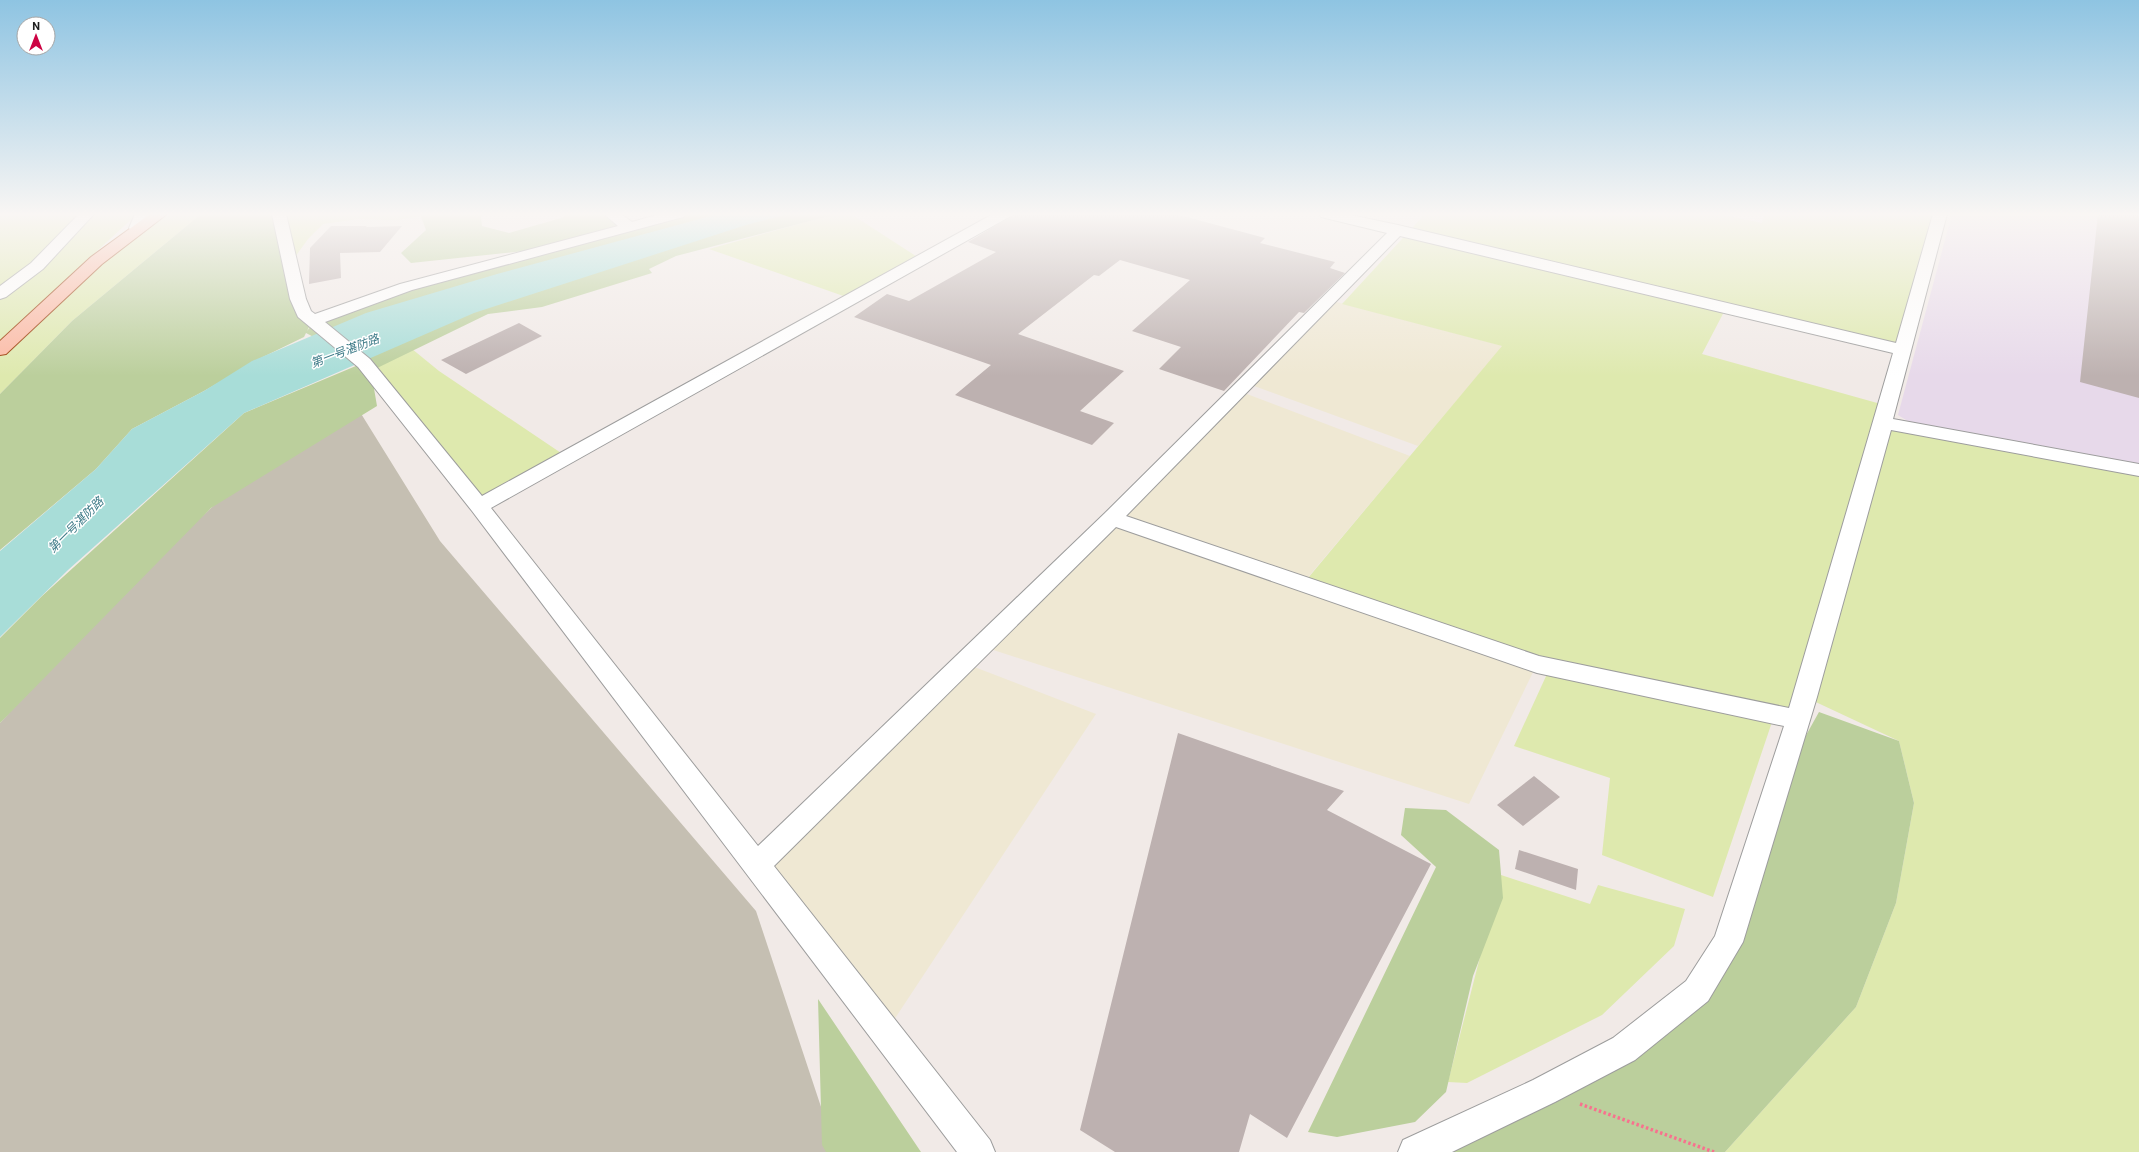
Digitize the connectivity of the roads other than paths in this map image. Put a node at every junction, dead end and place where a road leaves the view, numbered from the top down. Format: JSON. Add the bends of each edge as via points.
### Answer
{"nodes":[{"id":1,"x":35,"y":268,"type":"edge"},
{"id":2,"x":89,"y":268,"type":"edge"},
{"id":3,"x":291,"y":268,"type":"edge"},
{"id":4,"x":478,"y":268,"type":"edge"},
{"id":5,"x":907,"y":268,"type":"edge"},
{"id":6,"x":1361,"y":268,"type":"edge"},
{"id":7,"x":1557,"y":268,"type":"edge"},
{"id":8,"x":1925,"y":268,"type":"edge"},
{"id":9,"x":0,"y":294,"type":"edge"},
{"id":10,"x":312,"y":321,"type":"junction"},
{"id":11,"x":0,"y":350,"type":"edge"},
{"id":12,"x":1903,"y":350,"type":"junction"},
{"id":13,"x":1884,"y":423,"type":"junction"},
{"id":14,"x":2139,"y":470,"type":"edge"},
{"id":15,"x":479,"y":506,"type":"junction"},
{"id":16,"x":1112,"y":518,"type":"junction"},
{"id":17,"x":1798,"y":720,"type":"junction"},
{"id":18,"x":757,"y":865,"type":"junction"},
{"id":19,"x":978,"y":1152,"type":"edge"},
{"id":20,"x":1415,"y":1152,"type":"edge"}],
"edges":[{"from":1,"to":9,"type":"street"},
{"from":2,"to":11,"type":"main road"},
{"from":3,"to":10,"type":"street","via":[[298,299],[304,313]]},
{"from":4,"to":10,"type":"street","via":[[406,287]]},
{"from":5,"to":15,"type":"street"},
{"from":6,"to":16,"type":"street"},
{"from":7,"to":12,"type":"street"},
{"from":8,"to":12,"type":"street"},
{"from":10,"to":15,"type":"street","via":[[364,363]]},
{"from":12,"to":13,"type":"street"},
{"from":13,"to":14,"type":"street"},
{"from":13,"to":17,"type":"street"},
{"from":15,"to":18,"type":"street"},
{"from":16,"to":17,"type":"street","via":[[1537,664]]},
{"from":16,"to":18,"type":"street"},
{"from":17,"to":20,"type":"street","via":[[1728,942],[1698,991],[1624,1049],[1544,1091]]},
{"from":18,"to":19,"type":"street"}]}
